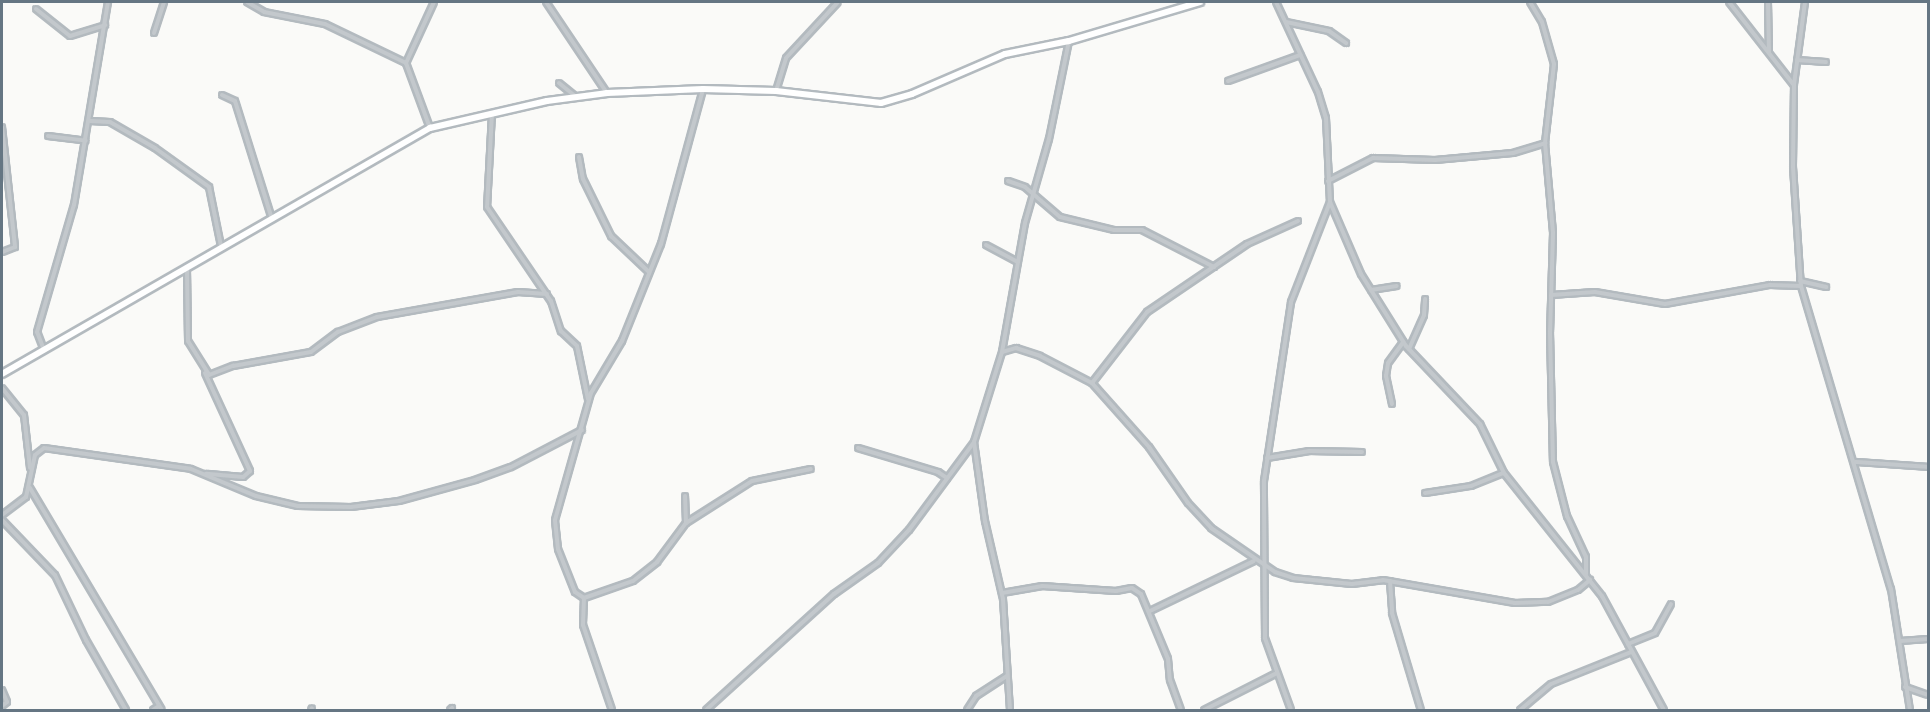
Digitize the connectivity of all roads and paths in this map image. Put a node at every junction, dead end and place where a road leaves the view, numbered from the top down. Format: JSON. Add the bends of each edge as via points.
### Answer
{"nodes":[{"id":1,"x":108,"y":2,"type":"edge"},
{"id":2,"x":164,"y":2,"type":"edge"},
{"id":3,"x":247,"y":2,"type":"edge"},
{"id":4,"x":434,"y":2,"type":"edge"},
{"id":5,"x":546,"y":2,"type":"edge"},
{"id":6,"x":838,"y":2,"type":"edge"},
{"id":7,"x":1200,"y":2,"type":"edge"},
{"id":8,"x":1276,"y":2,"type":"edge"},
{"id":9,"x":1530,"y":2,"type":"edge"},
{"id":10,"x":1729,"y":2,"type":"edge"},
{"id":11,"x":1768,"y":2,"type":"edge"},
{"id":12,"x":1805,"y":2,"type":"edge"},
{"id":13,"x":256,"y":4,"type":"edge"},
{"id":14,"x":36,"y":9,"type":"dead end"},
{"id":15,"x":1286,"y":22,"type":"junction"},
{"id":16,"x":105,"y":25,"type":"junction"},
{"id":17,"x":154,"y":33,"type":"dead end"},
{"id":18,"x":1069,"y":41,"type":"junction"},
{"id":19,"x":1346,"y":43,"type":"dead end"},
{"id":20,"x":1769,"y":52,"type":"junction"},
{"id":21,"x":1300,"y":55,"type":"junction"},
{"id":22,"x":1797,"y":60,"type":"junction"},
{"id":23,"x":1826,"y":62,"type":"dead end"},
{"id":24,"x":406,"y":63,"type":"junction"},
{"id":25,"x":1228,"y":81,"type":"dead end"},
{"id":26,"x":559,"y":83,"type":"dead end"},
{"id":27,"x":1794,"y":84,"type":"junction"},
{"id":28,"x":703,"y":89,"type":"junction"},
{"id":29,"x":777,"y":91,"type":"junction"},
{"id":30,"x":607,"y":93,"type":"junction"},
{"id":31,"x":222,"y":95,"type":"dead end"},
{"id":32,"x":575,"y":96,"type":"junction"},
{"id":33,"x":492,"y":112,"type":"junction"},
{"id":34,"x":90,"y":121,"type":"junction"},
{"id":35,"x":2,"y":127,"type":"edge"},
{"id":36,"x":430,"y":128,"type":"junction"},
{"id":37,"x":48,"y":136,"type":"dead end"},
{"id":38,"x":86,"y":141,"type":"junction"},
{"id":39,"x":1545,"y":142,"type":"junction"},
{"id":40,"x":579,"y":157,"type":"dead end"},
{"id":41,"x":1008,"y":181,"type":"dead end"},
{"id":42,"x":1328,"y":181,"type":"junction"},
{"id":43,"x":1033,"y":196,"type":"junction"},
{"id":44,"x":1330,"y":202,"type":"junction"},
{"id":45,"x":271,"y":216,"type":"junction"},
{"id":46,"x":1298,"y":221,"type":"dead end"},
{"id":47,"x":986,"y":245,"type":"dead end"},
{"id":48,"x":221,"y":246,"type":"junction"},
{"id":49,"x":2,"y":252,"type":"edge"},
{"id":50,"x":1018,"y":262,"type":"junction"},
{"id":51,"x":187,"y":267,"type":"junction"},
{"id":52,"x":1214,"y":267,"type":"junction"},
{"id":53,"x":649,"y":272,"type":"junction"},
{"id":54,"x":1801,"y":284,"type":"junction"},
{"id":55,"x":1397,"y":286,"type":"dead end"},
{"id":56,"x":1826,"y":287,"type":"dead end"},
{"id":57,"x":1371,"y":290,"type":"junction"},
{"id":58,"x":547,"y":294,"type":"junction"},
{"id":59,"x":1551,"y":295,"type":"junction"},
{"id":60,"x":1425,"y":299,"type":"dead end"},
{"id":61,"x":1403,"y":342,"type":"junction"},
{"id":62,"x":44,"y":350,"type":"junction"},
{"id":63,"x":1409,"y":350,"type":"junction"},
{"id":64,"x":1002,"y":351,"type":"junction"},
{"id":65,"x":205,"y":373,"type":"junction"},
{"id":66,"x":2,"y":374,"type":"edge"},
{"id":67,"x":1092,"y":382,"type":"junction"},
{"id":68,"x":2,"y":388,"type":"edge"},
{"id":69,"x":589,"y":400,"type":"junction"},
{"id":70,"x":1392,"y":404,"type":"dead end"},
{"id":71,"x":582,"y":429,"type":"junction"},
{"id":72,"x":974,"y":442,"type":"junction"},
{"id":73,"x":858,"y":448,"type":"dead end"},
{"id":74,"x":29,"y":452,"type":"junction"},
{"id":75,"x":36,"y":452,"type":"junction"},
{"id":76,"x":1362,"y":452,"type":"dead end"},
{"id":77,"x":1267,"y":458,"type":"junction"},
{"id":78,"x":1855,"y":462,"type":"junction"},
{"id":79,"x":1929,"y":467,"type":"edge"},
{"id":80,"x":811,"y":469,"type":"dead end"},
{"id":81,"x":1504,"y":473,"type":"junction"},
{"id":82,"x":204,"y":474,"type":"junction"},
{"id":83,"x":31,"y":477,"type":"junction"},
{"id":84,"x":947,"y":478,"type":"junction"},
{"id":85,"x":30,"y":488,"type":"junction"},
{"id":86,"x":1425,"y":493,"type":"dead end"},
{"id":87,"x":685,"y":496,"type":"dead end"},
{"id":88,"x":2,"y":515,"type":"edge"},
{"id":89,"x":2,"y":520,"type":"edge"},
{"id":90,"x":686,"y":523,"type":"junction"},
{"id":91,"x":1254,"y":561,"type":"junction"},
{"id":92,"x":1266,"y":568,"type":"junction"},
{"id":93,"x":1586,"y":575,"type":"junction"},
{"id":94,"x":1590,"y":580,"type":"junction"},
{"id":95,"x":1389,"y":581,"type":"junction"},
{"id":96,"x":1002,"y":593,"type":"junction"},
{"id":97,"x":584,"y":598,"type":"junction"},
{"id":98,"x":1671,"y":604,"type":"dead end"},
{"id":99,"x":1150,"y":611,"type":"junction"},
{"id":100,"x":1929,"y":639,"type":"edge"},
{"id":101,"x":1900,"y":641,"type":"junction"},
{"id":102,"x":1627,"y":644,"type":"junction"},
{"id":103,"x":1631,"y":652,"type":"junction"},
{"id":104,"x":1277,"y":673,"type":"junction"},
{"id":105,"x":1008,"y":675,"type":"junction"},
{"id":106,"x":1905,"y":687,"type":"junction"},
{"id":107,"x":2,"y":690,"type":"edge"},
{"id":108,"x":1929,"y":695,"type":"edge"},
{"id":109,"x":2,"y":706,"type":"edge"},
{"id":110,"x":161,"y":708,"type":"edge"},
{"id":111,"x":710,"y":710,"type":"edge"},
{"id":112,"x":1521,"y":710,"type":"edge"},
{"id":113,"x":126,"y":711,"type":"edge"},
{"id":114,"x":153,"y":711,"type":"edge"},
{"id":115,"x":612,"y":711,"type":"edge"},
{"id":116,"x":967,"y":711,"type":"edge"},
{"id":117,"x":1010,"y":711,"type":"edge"},
{"id":118,"x":1181,"y":711,"type":"edge"},
{"id":119,"x":1204,"y":711,"type":"edge"},
{"id":120,"x":1291,"y":711,"type":"edge"},
{"id":121,"x":1421,"y":711,"type":"edge"},
{"id":122,"x":1664,"y":711,"type":"edge"},
{"id":123,"x":1910,"y":711,"type":"edge"}],
"edges":[{"from":1,"to":16,"type":"street"},
{"from":2,"to":17,"type":"street"},
{"from":3,"to":13,"type":"street"},
{"from":4,"to":24,"type":"street"},
{"from":5,"to":30,"type":"street"},
{"from":6,"to":29,"type":"street","via":[[786,58]]},
{"from":7,"to":18,"type":"street"},
{"from":8,"to":15,"type":"street"},
{"from":9,"to":39,"type":"street","via":[[1542,22],[1554,64]]},
{"from":10,"to":20,"type":"street"},
{"from":11,"to":20,"type":"street"},
{"from":12,"to":22,"type":"street"},
{"from":13,"to":24,"type":"street","via":[[282,17],[325,24]]},
{"from":14,"to":16,"type":"street","via":[[70,36]]},
{"from":15,"to":19,"type":"street","via":[[1329,31]]},
{"from":15,"to":21,"type":"street"},
{"from":16,"to":34,"type":"street"},
{"from":18,"to":29,"type":"street","via":[[1005,54],[912,94],[881,103]]},
{"from":18,"to":43,"type":"street"},
{"from":20,"to":27,"type":"street"},
{"from":21,"to":25,"type":"street"},
{"from":21,"to":42,"type":"street","via":[[1326,118]]},
{"from":22,"to":23,"type":"street"},
{"from":22,"to":27,"type":"street"},
{"from":24,"to":36,"type":"street"},
{"from":26,"to":32,"type":"street"},
{"from":27,"to":54,"type":"street","via":[[1793,167]]},
{"from":28,"to":29,"type":"street"},
{"from":28,"to":30,"type":"street"},
{"from":28,"to":53,"type":"street","via":[[661,244]]},
{"from":30,"to":32,"type":"street"},
{"from":31,"to":45,"type":"street","via":[[235,101]]},
{"from":32,"to":33,"type":"street"},
{"from":33,"to":36,"type":"street"},
{"from":33,"to":58,"type":"street","via":[[487,207]]},
{"from":34,"to":38,"type":"street"},
{"from":34,"to":48,"type":"street","via":[[110,122],[209,187]]},
{"from":35,"to":49,"type":"street","via":[[15,247]]},
{"from":36,"to":45,"type":"street"},
{"from":37,"to":38,"type":"street"},
{"from":38,"to":62,"type":"street","via":[[74,205],[41,311],[38,339]]},
{"from":39,"to":42,"type":"street","via":[[1513,153],[1435,160],[1373,158]]},
{"from":39,"to":59,"type":"street","via":[[1553,233]]},
{"from":40,"to":53,"type":"street","via":[[583,179],[611,236]]},
{"from":41,"to":43,"type":"street","via":[[1025,187]]},
{"from":42,"to":44,"type":"street"},
{"from":43,"to":50,"type":"street"},
{"from":43,"to":52,"type":"street","via":[[1073,222],[1114,230],[1142,230]]},
{"from":44,"to":57,"type":"street"},
{"from":44,"to":77,"type":"street","via":[[1291,302]]},
{"from":45,"to":48,"type":"street"},
{"from":46,"to":52,"type":"street","via":[[1262,236]]},
{"from":47,"to":50,"type":"street"},
{"from":48,"to":51,"type":"street"},
{"from":50,"to":64,"type":"street"},
{"from":51,"to":62,"type":"street"},
{"from":51,"to":65,"type":"street","via":[[186,333]]},
{"from":52,"to":67,"type":"street","via":[[1148,312]]},
{"from":53,"to":69,"type":"street","via":[[622,341]]},
{"from":54,"to":56,"type":"street"},
{"from":54,"to":59,"type":"street","via":[[1770,285],[1665,303],[1595,292]]},
{"from":54,"to":78,"type":"street"},
{"from":55,"to":57,"type":"street"},
{"from":57,"to":61,"type":"street"},
{"from":58,"to":65,"type":"street","via":[[518,292],[377,317],[338,332],[311,352],[233,366],[212,375]]},
{"from":58,"to":69,"type":"street","via":[[561,331],[577,346]]},
{"from":59,"to":93,"type":"street","via":[[1554,472],[1567,516],[1586,557]]},
{"from":60,"to":63,"type":"street","via":[[1424,315]]},
{"from":61,"to":63,"type":"street"},
{"from":61,"to":70,"type":"street","via":[[1388,363],[1386,376]]},
{"from":62,"to":66,"type":"street"},
{"from":63,"to":81,"type":"street","via":[[1480,424]]},
{"from":64,"to":67,"type":"street","via":[[1016,348],[1040,356]]},
{"from":64,"to":72,"type":"street"},
{"from":65,"to":82,"type":"street","via":[[250,471],[243,477]]},
{"from":67,"to":91,"type":"street","via":[[1149,447],[1188,503],[1211,528]]},
{"from":68,"to":74,"type":"street","via":[[24,415]]},
{"from":69,"to":71,"type":"street"},
{"from":71,"to":82,"type":"street","via":[[484,477],[375,504],[298,506],[256,496]]},
{"from":71,"to":97,"type":"street","via":[[554,532],[575,592]]},
{"from":72,"to":84,"type":"street"},
{"from":72,"to":96,"type":"street","via":[[985,521]]},
{"from":73,"to":84,"type":"street"},
{"from":74,"to":75,"type":"street"},
{"from":74,"to":83,"type":"street"},
{"from":75,"to":82,"type":"street","via":[[51,448]]},
{"from":75,"to":83,"type":"street"},
{"from":76,"to":77,"type":"street","via":[[1310,451]]},
{"from":77,"to":92,"type":"street"},
{"from":78,"to":79,"type":"street"},
{"from":78,"to":101,"type":"street","via":[[1891,589]]},
{"from":80,"to":90,"type":"street","via":[[752,481]]},
{"from":81,"to":86,"type":"street","via":[[1471,486]]},
{"from":81,"to":93,"type":"street"},
{"from":83,"to":85,"type":"street"},
{"from":84,"to":111,"type":"street","via":[[909,530],[878,563],[825,601]]},
{"from":85,"to":88,"type":"street","via":[[26,497]]},
{"from":85,"to":110,"type":"street"},
{"from":87,"to":90,"type":"street"},
{"from":89,"to":113,"type":"street","via":[[55,575]]},
{"from":90,"to":97,"type":"street","via":[[644,575]]},
{"from":91,"to":92,"type":"street"},
{"from":91,"to":99,"type":"street"},
{"from":92,"to":95,"type":"street","via":[[1307,580],[1352,584]]},
{"from":92,"to":104,"type":"street","via":[[1262,596],[1265,638]]},
{"from":93,"to":94,"type":"street"},
{"from":94,"to":95,"type":"street","via":[[1578,590],[1548,602],[1515,603]]},
{"from":94,"to":102,"type":"street"},
{"from":95,"to":121,"type":"street","via":[[1392,613]]},
{"from":96,"to":99,"type":"street","via":[[1042,586],[1132,588],[1141,594]]},
{"from":96,"to":105,"type":"street"},
{"from":97,"to":115,"type":"street","via":[[583,626]]},
{"from":98,"to":102,"type":"street","via":[[1654,633]]},
{"from":99,"to":118,"type":"street"},
{"from":100,"to":101,"type":"street"},
{"from":101,"to":106,"type":"street"},
{"from":102,"to":103,"type":"street"},
{"from":103,"to":112,"type":"street","via":[[1551,684]]},
{"from":103,"to":122,"type":"street"},
{"from":104,"to":119,"type":"street"},
{"from":104,"to":120,"type":"street"},
{"from":105,"to":116,"type":"street","via":[[976,696]]},
{"from":105,"to":117,"type":"street"},
{"from":106,"to":108,"type":"street"},
{"from":106,"to":123,"type":"street"},
{"from":107,"to":109,"type":"street","via":[[7,702]]},
{"from":110,"to":114,"type":"street"}]}
